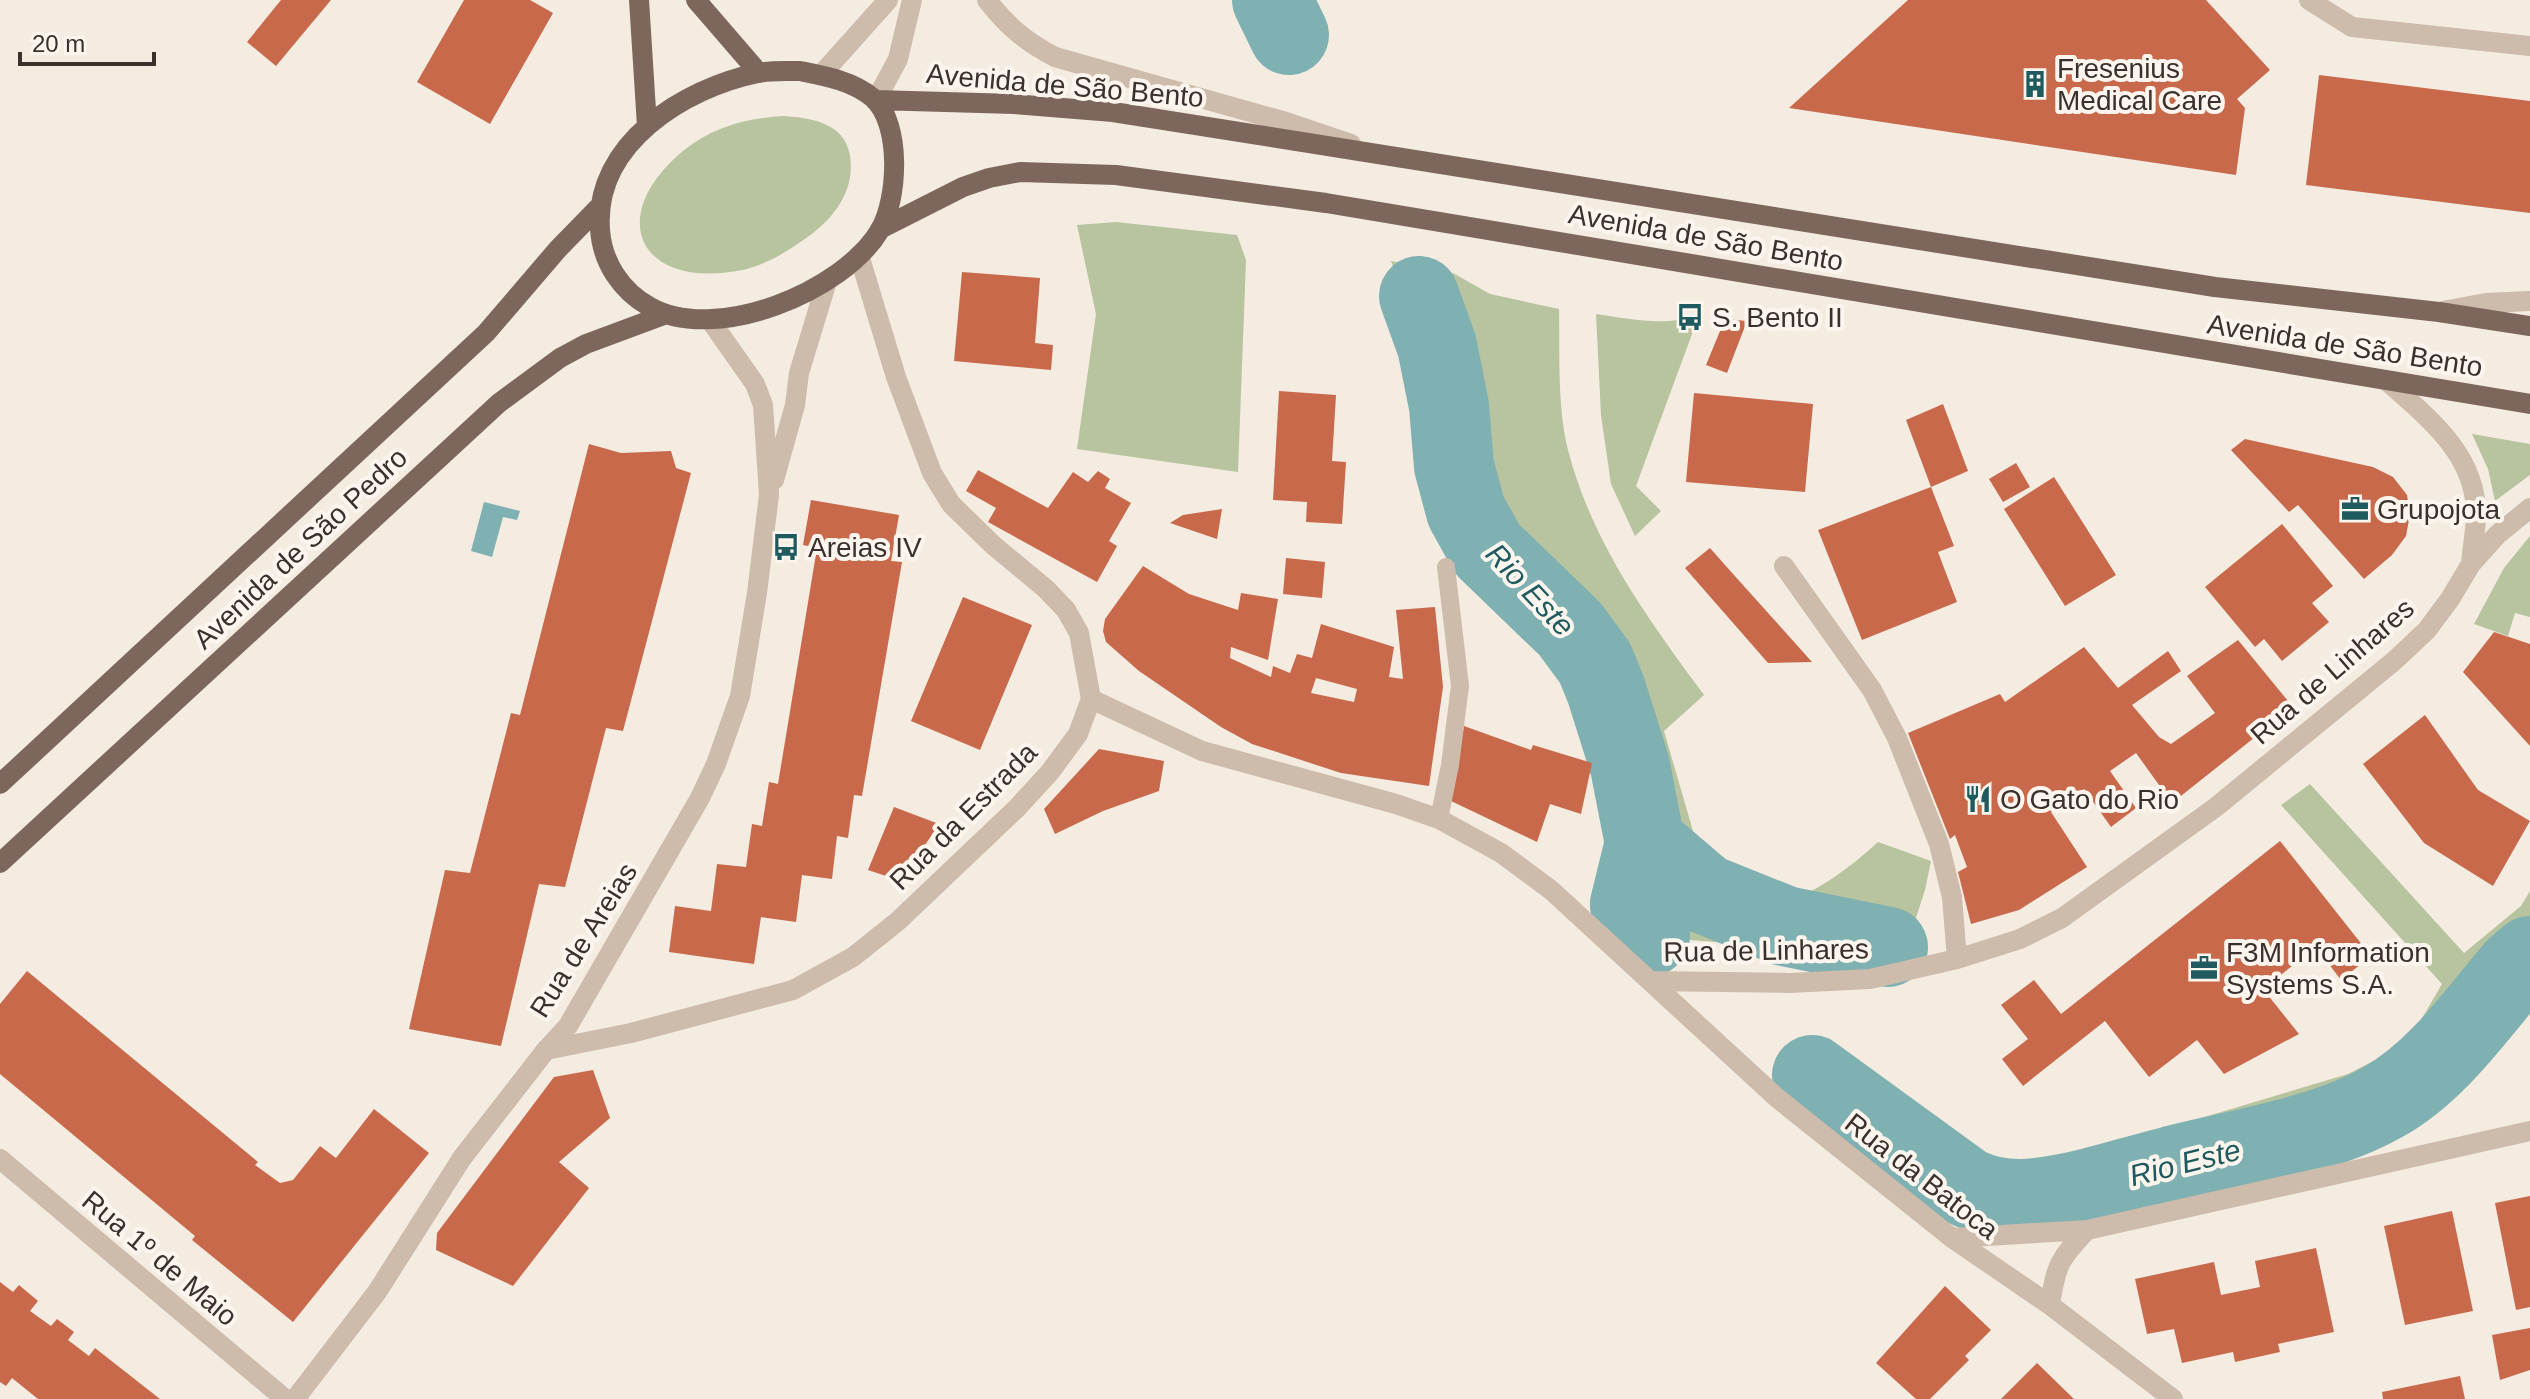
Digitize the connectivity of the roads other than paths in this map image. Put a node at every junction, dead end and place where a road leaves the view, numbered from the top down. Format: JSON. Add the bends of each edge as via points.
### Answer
{"nodes":[{"id":1,"x":639,"y":0,"type":"edge"},
{"id":2,"x":696,"y":0,"type":"edge"},
{"id":3,"x":888,"y":0,"type":"edge"},
{"id":4,"x":912,"y":0,"type":"edge"},
{"id":5,"x":987,"y":0,"type":"edge"},
{"id":6,"x":2309,"y":0,"type":"edge"},
{"id":7,"x":2530,"y":46,"type":"edge"},
{"id":8,"x":759,"y":73,"type":"junction"},
{"id":9,"x":821,"y":75,"type":"junction"},
{"id":10,"x":876,"y":100,"type":"junction"},
{"id":11,"x":647,"y":126,"type":"junction"},
{"id":12,"x":1374,"y":152,"type":"junction"},
{"id":13,"x":598,"y":208,"type":"junction"},
{"id":14,"x":880,"y":229,"type":"junction"},
{"id":15,"x":859,"y":255,"type":"junction"},
{"id":16,"x":827,"y":281,"type":"junction"},
{"id":17,"x":2530,"y":301,"type":"edge"},
{"id":18,"x":2439,"y":312,"type":"junction"},
{"id":19,"x":664,"y":315,"type":"junction"},
{"id":20,"x":710,"y":320,"type":"junction"},
{"id":21,"x":2530,"y":326,"type":"edge"},
{"id":22,"x":2387,"y":381,"type":"junction"},
{"id":23,"x":2530,"y":404,"type":"edge"},
{"id":24,"x":769,"y":495,"type":"junction"},
{"id":25,"x":2530,"y":508,"type":"edge"},
{"id":26,"x":2471,"y":564,"type":"junction"},
{"id":27,"x":1784,"y":566,"type":"dead end"},
{"id":28,"x":1446,"y":567,"type":"dead end"},
{"id":29,"x":1091,"y":699,"type":"junction"},
{"id":30,"x":0,"y":784,"type":"edge"},
{"id":31,"x":1439,"y":819,"type":"junction"},
{"id":32,"x":0,"y":863,"type":"edge"},
{"id":33,"x":1957,"y":959,"type":"junction"},
{"id":34,"x":1650,"y":981,"type":"junction"},
{"id":35,"x":546,"y":1050,"type":"junction"},
{"id":36,"x":2530,"y":1131,"type":"edge"},
{"id":37,"x":0,"y":1159,"type":"edge"},
{"id":38,"x":2087,"y":1230,"type":"junction"},
{"id":39,"x":1952,"y":1238,"type":"junction"},
{"id":40,"x":2050,"y":1305,"type":"junction"},
{"id":41,"x":285,"y":1399,"type":"edge"},
{"id":42,"x":295,"y":1399,"type":"edge"},
{"id":43,"x":2173,"y":1399,"type":"edge"}],
"edges":[{"from":1,"to":11,"type":"main road"},
{"from":2,"to":8,"type":"main road"},
{"from":3,"to":9,"type":"street"},
{"from":4,"to":10,"type":"street","via":[[898,59]]},
{"from":5,"to":12,"type":"street","via":[[1009,28],[1055,57]]},
{"from":6,"to":7,"type":"street","via":[[2352,27]]},
{"from":8,"to":9,"type":"main road","name":"Avenida de São Pedro"},
{"from":8,"to":11,"type":"main road","name":"Avenida de São Pedro","via":[[700,94]]},
{"from":9,"to":10,"type":"main road","name":"Avenida de São Pedro"},
{"from":10,"to":12,"type":"main road","name":"Avenida de São Bento","via":[[1113,112]]},
{"from":10,"to":14,"type":"main road","name":"Avenida de São Pedro","via":[[896,163]]},
{"from":11,"to":13,"type":"main road","name":"Avenida de São Pedro","via":[[625,148]]},
{"from":12,"to":18,"type":"main road","name":"Avenida de São Bento","via":[[2215,287]]},
{"from":13,"to":19,"type":"main road","name":"Avenida de São Pedro","via":[[601,243],[610,267],[642,302]]},
{"from":13,"to":30,"type":"main road","name":"Avenida de São Pedro","via":[[477,342]]},
{"from":14,"to":15,"type":"main road","name":"Avenida de São Pedro"},
{"from":14,"to":22,"type":"main road","name":"Avenida de São Bento","via":[[989,178],[1049,171],[1116,175],[1326,203]]},
{"from":15,"to":16,"type":"main road","name":"Avenida de São Pedro"},
{"from":15,"to":29,"type":"street","via":[[932,473],[951,504],[1066,610],[1079,633]]},
{"from":16,"to":20,"type":"main road","name":"Avenida de São Pedro","via":[[779,304]]},
{"from":16,"to":24,"type":"street","name":"Rua de Areias"},
{"from":17,"to":18,"type":"street"},
{"from":18,"to":21,"type":"main road","name":"Avenida de São Bento"},
{"from":19,"to":20,"type":"main road","name":"Avenida de São Pedro"},
{"from":19,"to":32,"type":"main road","name":"Avenida de São Pedro","via":[[586,344],[499,403]]},
{"from":20,"to":24,"type":"street","name":"Rua de Areias","via":[[755,384],[763,405]]},
{"from":22,"to":23,"type":"main road","name":"Avenida de São Bento"},
{"from":22,"to":26,"type":"street","name":"Rua de Linhares","via":[[2435,425],[2469,471],[2476,516]]},
{"from":24,"to":35,"type":"street","name":"Rua de Areias","via":[[740,696],[716,764],[568,1026]]},
{"from":25,"to":26,"type":"street","name":"Rua de Linhares"},
{"from":26,"to":33,"type":"street","name":"Rua de Linhares","via":[[2427,630],[2216,807],[2062,918],[2020,939]]},
{"from":27,"to":33,"type":"street","via":[[1872,690],[1897,738],[1939,844],[1952,897]]},
{"from":28,"to":31,"type":"lane","via":[[1460,686]]},
{"from":29,"to":31,"type":"street","name":"Rua de Linhares","via":[[1202,751]]},
{"from":29,"to":35,"type":"street","name":"Rua da Estrada","via":[[1078,734],[1017,808],[853,957],[793,990]]},
{"from":31,"to":34,"type":"street","name":"Rua de Linhares","via":[[1501,853],[1551,890]]},
{"from":33,"to":34,"type":"street","name":"Rua de Linhares","via":[[1870,979]]},
{"from":34,"to":39,"type":"street","name":"Rua da Batoca","via":[[1776,1097]]},
{"from":35,"to":42,"type":"street","name":"Rua de Areias","via":[[462,1158],[377,1292]]},
{"from":36,"to":38,"type":"street"},
{"from":37,"to":41,"type":"street","name":"Rua 1º de Maio"},
{"from":38,"to":39,"type":"street"},
{"from":38,"to":40,"type":"street","via":[[2055,1270]]},
{"from":39,"to":40,"type":"street","name":"Rua da Batoca"},
{"from":40,"to":43,"type":"street","name":"Rua da Batoca"}]}
